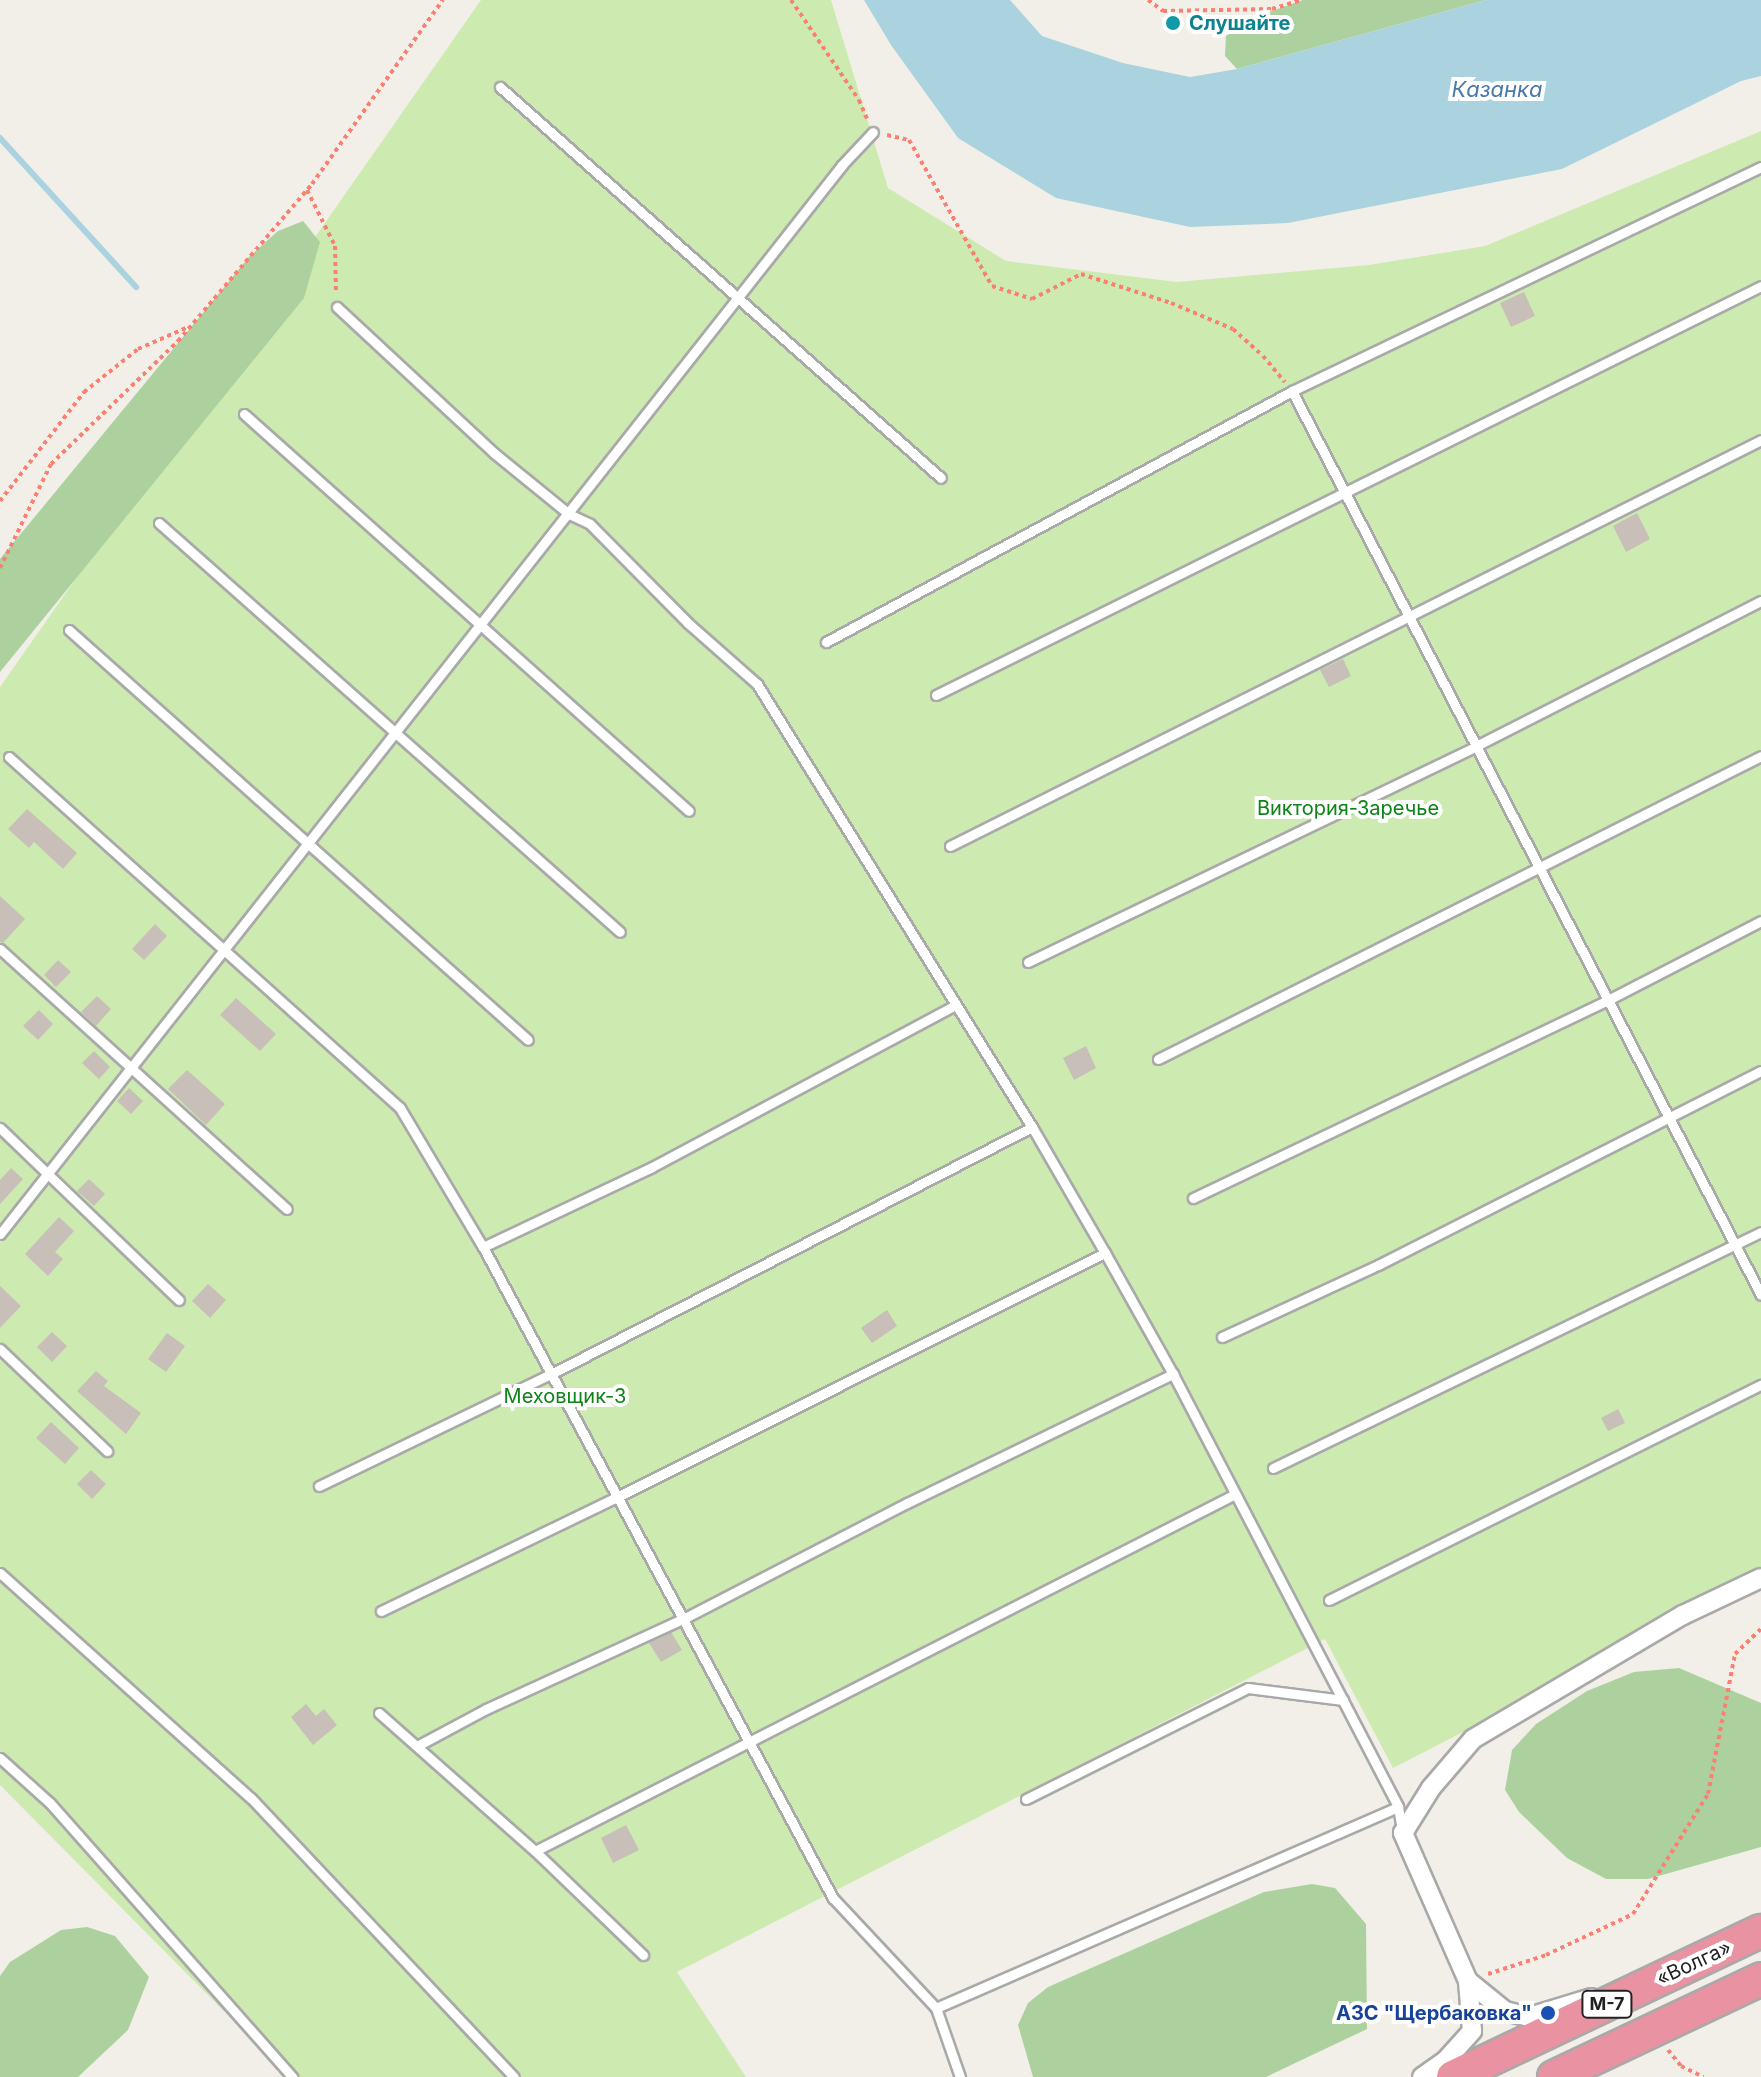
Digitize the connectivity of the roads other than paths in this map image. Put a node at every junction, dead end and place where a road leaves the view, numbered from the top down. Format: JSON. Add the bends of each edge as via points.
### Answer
{"nodes":[{"id":1,"x":500,"y":87,"type":"dead end"},
{"id":2,"x":873,"y":132,"type":"road end"},
{"id":3,"x":1761,"y":167,"type":"edge"},
{"id":4,"x":1761,"y":286,"type":"edge"},
{"id":5,"x":736,"y":300,"type":"junction"},
{"id":6,"x":337,"y":307,"type":"road end"},
{"id":7,"x":1292,"y":391,"type":"junction"},
{"id":8,"x":244,"y":414,"type":"dead end"},
{"id":9,"x":1761,"y":440,"type":"edge"},
{"id":10,"x":941,"y":478,"type":"dead end"},
{"id":11,"x":1345,"y":493,"type":"junction"},
{"id":12,"x":569,"y":514,"type":"junction"},
{"id":13,"x":159,"y":523,"type":"dead end"},
{"id":14,"x":1761,"y":601,"type":"edge"},
{"id":15,"x":1409,"y":616,"type":"junction"},
{"id":16,"x":480,"y":627,"type":"junction"},
{"id":17,"x":69,"y":630,"type":"dead end"},
{"id":18,"x":826,"y":642,"type":"dead end"},
{"id":19,"x":936,"y":695,"type":"dead end"},
{"id":20,"x":396,"y":735,"type":"junction"},
{"id":21,"x":1476,"y":746,"type":"junction"},
{"id":22,"x":1761,"y":756,"type":"edge"},
{"id":23,"x":9,"y":757,"type":"dead end"},
{"id":24,"x":689,"y":811,"type":"dead end"},
{"id":25,"x":309,"y":845,"type":"junction"},
{"id":26,"x":950,"y":846,"type":"dead end"},
{"id":27,"x":1539,"y":866,"type":"junction"},
{"id":28,"x":1761,"y":921,"type":"edge"},
{"id":29,"x":620,"y":932,"type":"dead end"},
{"id":30,"x":0,"y":949,"type":"edge"},
{"id":31,"x":226,"y":951,"type":"junction"},
{"id":32,"x":1028,"y":962,"type":"dead end"},
{"id":33,"x":1608,"y":1000,"type":"junction"},
{"id":34,"x":956,"y":1005,"type":"junction"},
{"id":35,"x":528,"y":1040,"type":"dead end"},
{"id":36,"x":1158,"y":1059,"type":"dead end"},
{"id":37,"x":132,"y":1069,"type":"junction"},
{"id":38,"x":1761,"y":1071,"type":"edge"},
{"id":39,"x":1668,"y":1116,"type":"junction"},
{"id":40,"x":1032,"y":1127,"type":"junction"},
{"id":41,"x":0,"y":1128,"type":"edge"},
{"id":42,"x":49,"y":1172,"type":"junction"},
{"id":43,"x":1193,"y":1198,"type":"dead end"},
{"id":44,"x":287,"y":1209,"type":"dead end"},
{"id":45,"x":1761,"y":1232,"type":"edge"},
{"id":46,"x":0,"y":1234,"type":"edge"},
{"id":47,"x":1735,"y":1245,"type":"junction"},
{"id":48,"x":483,"y":1247,"type":"junction"},
{"id":49,"x":1105,"y":1253,"type":"junction"},
{"id":50,"x":1761,"y":1295,"type":"edge"},
{"id":51,"x":179,"y":1300,"type":"dead end"},
{"id":52,"x":1222,"y":1337,"type":"dead end"},
{"id":53,"x":0,"y":1349,"type":"edge"},
{"id":54,"x":1173,"y":1374,"type":"junction"},
{"id":55,"x":549,"y":1375,"type":"junction"},
{"id":56,"x":1761,"y":1385,"type":"edge"},
{"id":57,"x":107,"y":1451,"type":"dead end"},
{"id":58,"x":1273,"y":1468,"type":"dead end"},
{"id":59,"x":319,"y":1486,"type":"dead end"},
{"id":60,"x":1235,"y":1494,"type":"junction"},
{"id":61,"x":615,"y":1498,"type":"junction"},
{"id":62,"x":0,"y":1573,"type":"edge"},
{"id":63,"x":1761,"y":1578,"type":"edge"},
{"id":64,"x":1329,"y":1600,"type":"dead end"},
{"id":65,"x":381,"y":1611,"type":"dead end"},
{"id":66,"x":685,"y":1618,"type":"junction"},
{"id":67,"x":1343,"y":1700,"type":"junction"},
{"id":68,"x":379,"y":1713,"type":"dead end"},
{"id":69,"x":746,"y":1741,"type":"junction"},
{"id":70,"x":417,"y":1746,"type":"junction"},
{"id":71,"x":0,"y":1758,"type":"edge"},
{"id":72,"x":1026,"y":1799,"type":"dead end"},
{"id":73,"x":1398,"y":1807,"type":"junction"},
{"id":74,"x":1403,"y":1833,"type":"junction"},
{"id":75,"x":535,"y":1851,"type":"junction"},
{"id":76,"x":1761,"y":1931,"type":"edge"},
{"id":77,"x":643,"y":1955,"type":"dead end"},
{"id":78,"x":1761,"y":1979,"type":"edge"},
{"id":79,"x":1468,"y":1981,"type":"junction"},
{"id":80,"x":1651,"y":1984,"type":"junction"},
{"id":81,"x":936,"y":2008,"type":"junction"},
{"id":82,"x":292,"y":2077,"type":"edge"},
{"id":83,"x":514,"y":2077,"type":"edge"},
{"id":84,"x":960,"y":2077,"type":"edge"},
{"id":85,"x":1422,"y":2077,"type":"edge"},
{"id":86,"x":1453,"y":2077,"type":"edge"},
{"id":87,"x":1554,"y":2077,"type":"edge"}],
"edges":[{"from":1,"to":5,"type":"lane"},
{"from":2,"to":5,"type":"lane"},
{"from":3,"to":7,"type":"lane"},
{"from":4,"to":11,"type":"lane"},
{"from":5,"to":10,"type":"lane"},
{"from":5,"to":12,"type":"lane"},
{"from":6,"to":12,"type":"lane","via":[[494,453]]},
{"from":7,"to":11,"type":"lane"},
{"from":7,"to":18,"type":"lane"},
{"from":8,"to":16,"type":"lane"},
{"from":9,"to":15,"type":"lane"},
{"from":11,"to":15,"type":"lane"},
{"from":11,"to":19,"type":"lane"},
{"from":12,"to":16,"type":"lane"},
{"from":12,"to":34,"type":"lane","via":[[590,524],[757,684]]},
{"from":13,"to":20,"type":"lane"},
{"from":14,"to":21,"type":"lane"},
{"from":15,"to":21,"type":"lane"},
{"from":15,"to":26,"type":"lane"},
{"from":16,"to":20,"type":"lane"},
{"from":16,"to":24,"type":"lane"},
{"from":17,"to":25,"type":"lane"},
{"from":20,"to":25,"type":"lane"},
{"from":20,"to":29,"type":"lane"},
{"from":21,"to":27,"type":"lane"},
{"from":21,"to":32,"type":"lane"},
{"from":22,"to":27,"type":"lane"},
{"from":23,"to":31,"type":"lane"},
{"from":25,"to":31,"type":"lane"},
{"from":25,"to":35,"type":"lane"},
{"from":27,"to":33,"type":"lane"},
{"from":27,"to":36,"type":"lane"},
{"from":28,"to":33,"type":"lane"},
{"from":30,"to":37,"type":"lane"},
{"from":31,"to":37,"type":"lane"},
{"from":31,"to":48,"type":"lane","via":[[400,1108]]},
{"from":33,"to":39,"type":"lane"},
{"from":33,"to":43,"type":"lane"},
{"from":34,"to":40,"type":"lane"},
{"from":34,"to":48,"type":"lane","via":[[652,1167]]},
{"from":37,"to":42,"type":"lane"},
{"from":37,"to":44,"type":"lane"},
{"from":38,"to":39,"type":"lane"},
{"from":39,"to":47,"type":"lane"},
{"from":39,"to":52,"type":"lane","via":[[1378,1265]]},
{"from":40,"to":49,"type":"lane"},
{"from":40,"to":55,"type":"lane"},
{"from":41,"to":42,"type":"lane"},
{"from":42,"to":46,"type":"lane"},
{"from":42,"to":51,"type":"lane"},
{"from":45,"to":47,"type":"lane"},
{"from":47,"to":50,"type":"lane"},
{"from":47,"to":58,"type":"lane"},
{"from":48,"to":55,"type":"lane"},
{"from":49,"to":54,"type":"lane"},
{"from":49,"to":61,"type":"lane"},
{"from":53,"to":57,"type":"lane"},
{"from":54,"to":60,"type":"lane"},
{"from":54,"to":66,"type":"lane"},
{"from":55,"to":59,"type":"lane"},
{"from":55,"to":61,"type":"lane"},
{"from":56,"to":64,"type":"lane"},
{"from":60,"to":67,"type":"lane"},
{"from":60,"to":69,"type":"lane"},
{"from":61,"to":65,"type":"lane"},
{"from":61,"to":66,"type":"lane"},
{"from":62,"to":83,"type":"lane","via":[[251,1798]]},
{"from":63,"to":74,"type":"street","via":[[1683,1615],[1473,1739],[1431,1788]]},
{"from":66,"to":69,"type":"lane"},
{"from":66,"to":70,"type":"lane"},
{"from":67,"to":72,"type":"lane","via":[[1248,1688]]},
{"from":67,"to":73,"type":"lane"},
{"from":68,"to":70,"type":"lane"},
{"from":69,"to":75,"type":"lane"},
{"from":69,"to":81,"type":"lane","via":[[833,1898]]},
{"from":70,"to":75,"type":"lane"},
{"from":71,"to":82,"type":"lane","via":[[50,1803]]},
{"from":73,"to":74,"type":"lane"},
{"from":73,"to":81,"type":"lane"},
{"from":74,"to":79,"type":"street"},
{"from":75,"to":77,"type":"lane"},
{"from":76,"to":80,"type":"highway","name":"«Волга»","number":"М-7"},
{"from":78,"to":87,"type":"highway","number":"М-7"},
{"from":79,"to":80,"type":"street","via":[[1505,2011],[1529,2017]]},
{"from":79,"to":85,"type":"street","via":[[1472,2031]]},
{"from":80,"to":86,"type":"highway","name":"«Волга»","number":"М-7"},
{"from":81,"to":84,"type":"lane"}]}
